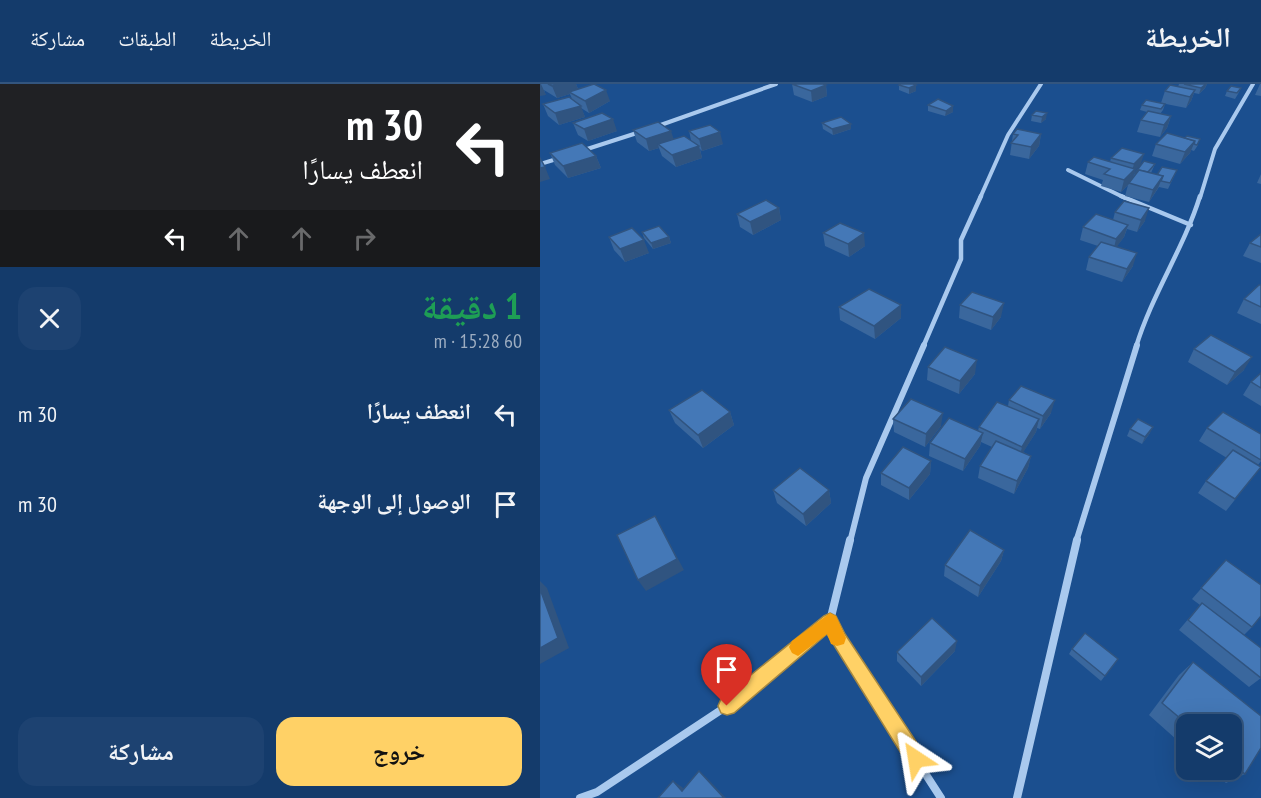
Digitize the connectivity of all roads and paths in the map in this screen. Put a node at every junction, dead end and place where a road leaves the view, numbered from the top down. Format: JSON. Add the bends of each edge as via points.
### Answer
{"nodes":[{"id":1,"x":776,"y":84,"type":"edge"},
{"id":2,"x":1041,"y":84,"type":"edge"},
{"id":3,"x":1253,"y":84,"type":"edge"},
{"id":4,"x":571,"y":154,"type":"edge"},
{"id":5,"x":561,"y":158,"type":"edge"},
{"id":6,"x":540,"y":164,"type":"edge"},
{"id":7,"x":1068,"y":170,"type":"dead end"},
{"id":8,"x":1191,"y":225,"type":"junction"},
{"id":9,"x":830,"y":621,"type":"junction"},
{"id":10,"x":580,"y":798,"type":"edge"},
{"id":11,"x":941,"y":798,"type":"edge"},
{"id":12,"x":1017,"y":798,"type":"edge"}],
"edges":[{"from":1,"to":4,"type":"street"},
{"from":2,"to":9,"type":"street","via":[[1008,135],[968,225],[961,260],[866,478]]},
{"from":3,"to":8,"type":"street","via":[[1215,149]]},
{"from":5,"to":6,"type":"street"},
{"from":7,"to":8,"type":"street"},
{"from":8,"to":12,"type":"street","via":[[1142,328],[1078,537]]},
{"from":9,"to":10,"type":"street","via":[[727,706],[597,792]]},
{"from":9,"to":11,"type":"street"}]}
